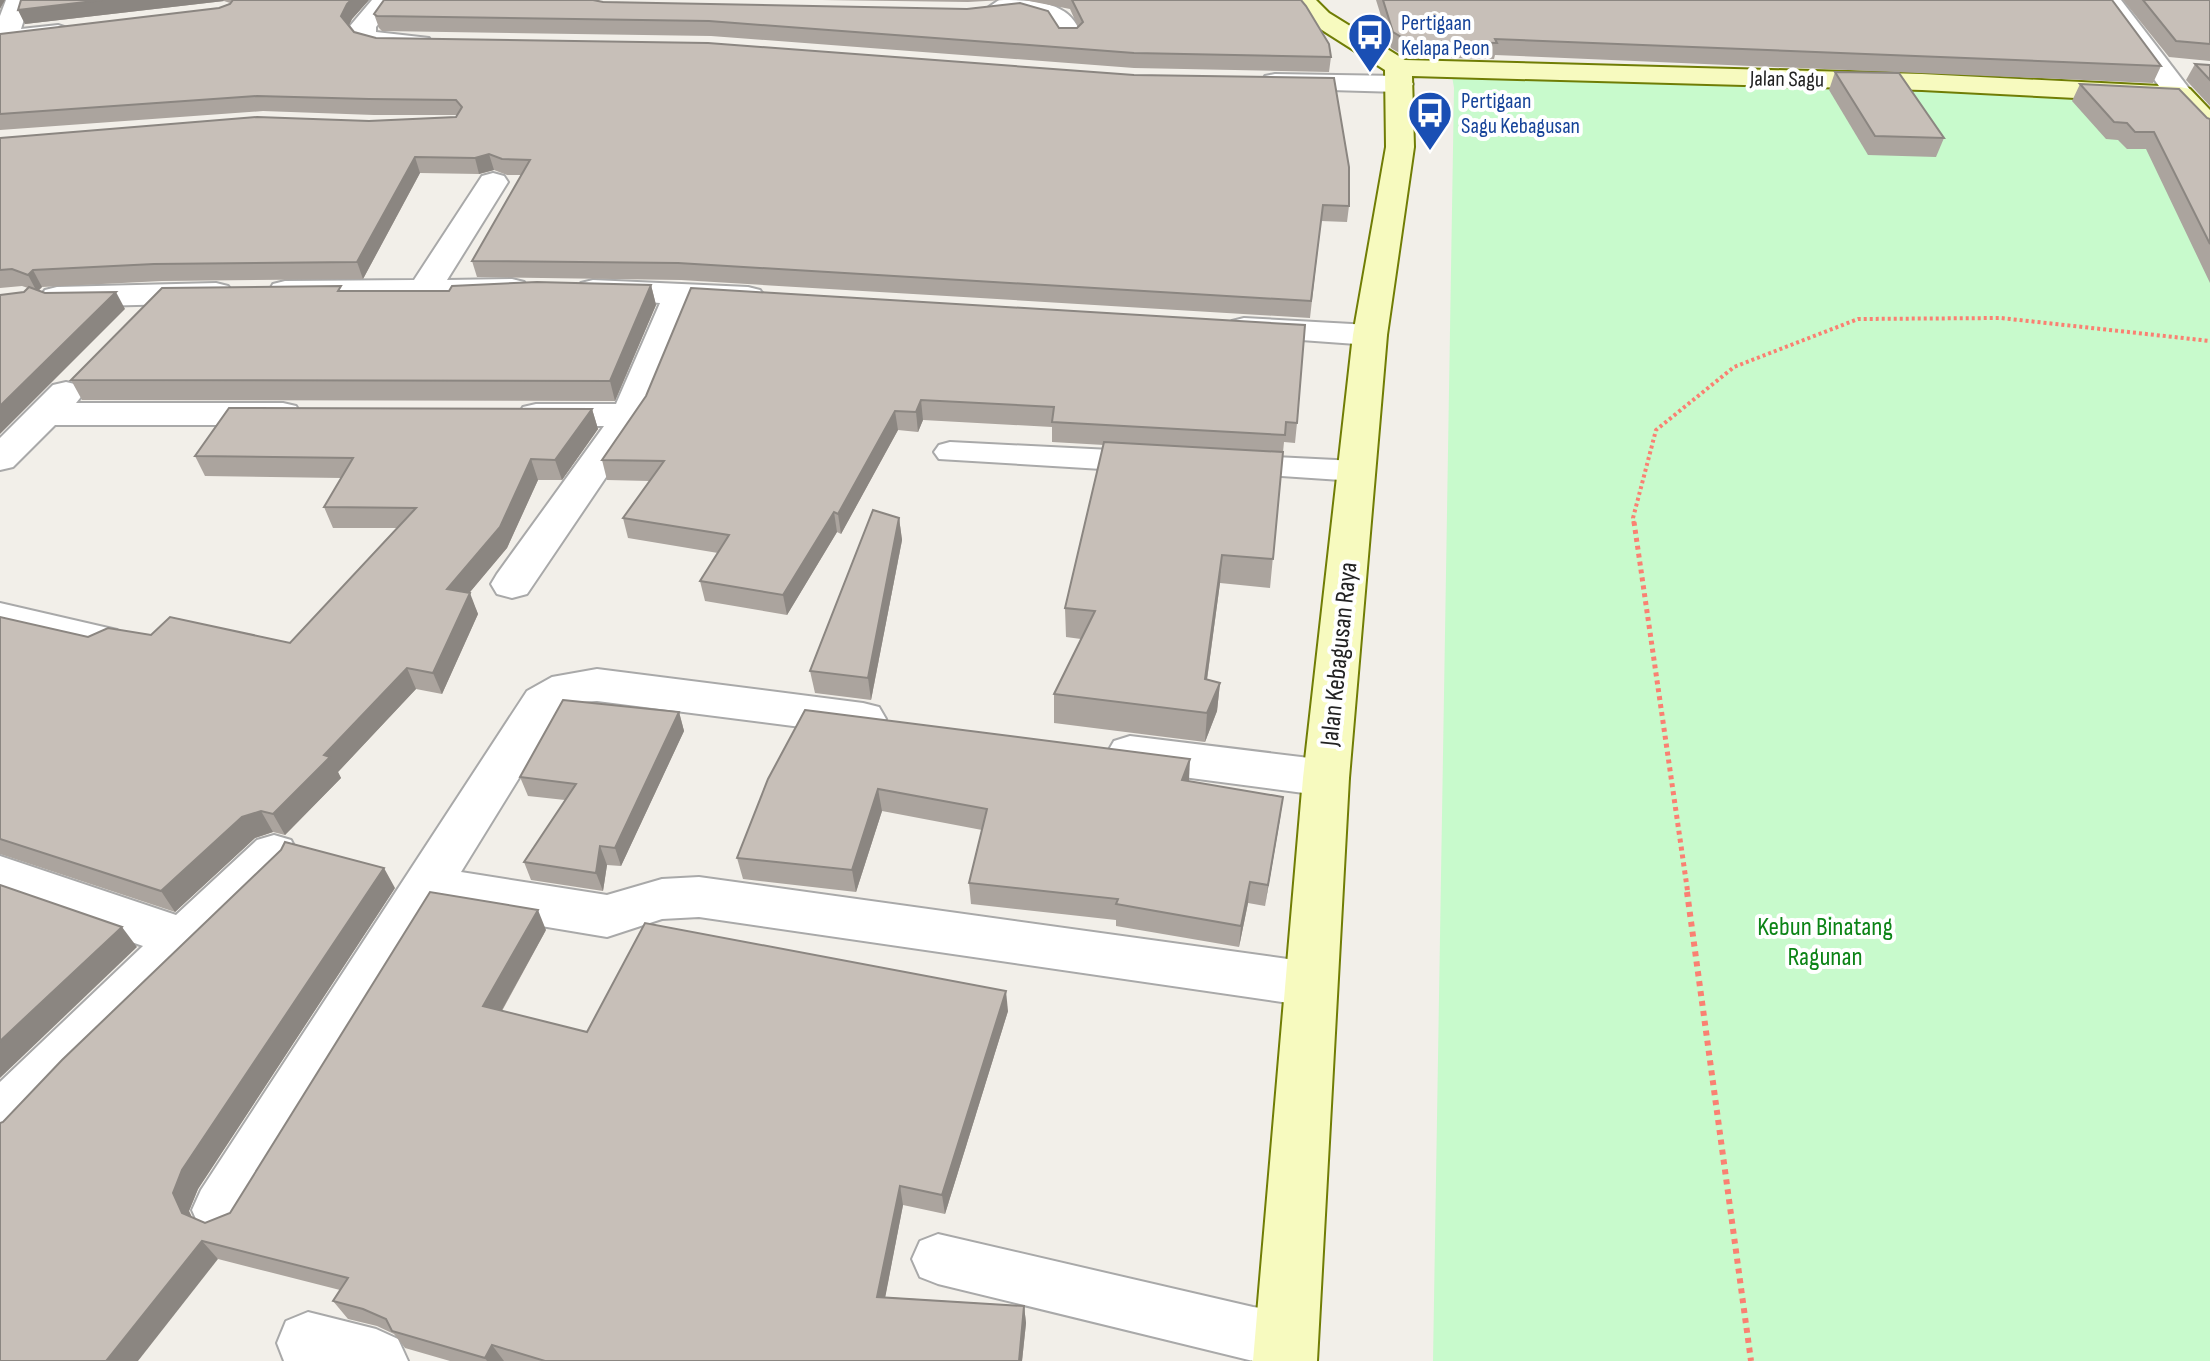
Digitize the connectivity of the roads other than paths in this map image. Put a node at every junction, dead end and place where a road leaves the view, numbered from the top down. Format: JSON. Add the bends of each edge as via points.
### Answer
{"nodes":[{"id":1,"x":18,"y":0,"type":"edge"},
{"id":2,"x":385,"y":0,"type":"edge"},
{"id":3,"x":1302,"y":0,"type":"edge"},
{"id":4,"x":2108,"y":0,"type":"edge"},
{"id":5,"x":995,"y":6,"type":"edge"},
{"id":6,"x":90,"y":29,"type":"edge"},
{"id":7,"x":1068,"y":35,"type":"edge"},
{"id":8,"x":441,"y":44,"type":"edge"},
{"id":9,"x":2159,"y":67,"type":"junction"},
{"id":10,"x":2197,"y":70,"type":"edge"},
{"id":11,"x":1399,"y":76,"type":"junction"},
{"id":12,"x":1250,"y":82,"type":"edge"},
{"id":13,"x":2180,"y":95,"type":"junction"},
{"id":14,"x":2210,"y":127,"type":"edge"},
{"id":15,"x":493,"y":182,"type":"edge"},
{"id":16,"x":425,"y":289,"type":"junction"},
{"id":17,"x":681,"y":293,"type":"junction"},
{"id":18,"x":162,"y":294,"type":"junction"},
{"id":19,"x":54,"y":297,"type":"edge"},
{"id":20,"x":773,"y":299,"type":"edge"},
{"id":21,"x":130,"y":326,"type":"edge"},
{"id":22,"x":1213,"y":326,"type":"edge"},
{"id":23,"x":1370,"y":335,"type":"junction"},
{"id":24,"x":88,"y":370,"type":"edge"},
{"id":25,"x":45,"y":414,"type":"junction"},
{"id":26,"x":314,"y":414,"type":"edge"},
{"id":27,"x":503,"y":415,"type":"edge"},
{"id":28,"x":630,"y":415,"type":"junction"},
{"id":29,"x":950,"y":452,"type":"dead end"},
{"id":30,"x":0,"y":459,"type":"edge"},
{"id":31,"x":1356,"y":471,"type":"junction"},
{"id":32,"x":512,"y":584,"type":"dead end"},
{"id":33,"x":0,"y":617,"type":"edge"},
{"id":34,"x":102,"y":640,"type":"edge"},
{"id":35,"x":898,"y":723,"type":"edge"},
{"id":36,"x":1089,"y":748,"type":"edge"},
{"id":37,"x":1326,"y":778,"type":"junction"},
{"id":38,"x":274,"y":854,"type":"edge"},
{"id":39,"x":0,"y":876,"type":"edge"},
{"id":40,"x":428,"y":887,"type":"junction"},
{"id":41,"x":187,"y":940,"type":"junction"},
{"id":42,"x":1309,"y":984,"type":"junction"},
{"id":43,"x":0,"y":1121,"type":"edge"},
{"id":44,"x":222,"y":1210,"type":"dead end"},
{"id":45,"x":938,"y":1259,"type":"dead end"},
{"id":46,"x":308,"y":1343,"type":"dead end"},
{"id":47,"x":1285,"y":1350,"type":"edge"},
{"id":48,"x":376,"y":1361,"type":"edge"}],
"edges":[{"from":1,"to":6,"type":"street","via":[[5,38]]},
{"from":2,"to":8,"type":"street","via":[[363,26],[364,36],[381,42]]},
{"from":3,"to":11,"type":"main road","via":[[1320,18],[1388,59]]},
{"from":4,"to":9,"type":"street"},
{"from":5,"to":7,"type":"street","via":[[1051,12],[1067,25]]},
{"from":9,"to":10,"type":"street"},
{"from":9,"to":13,"type":"street"},
{"from":11,"to":12,"type":"street"},
{"from":11,"to":13,"type":"main road","name":"Jalan Sagu","via":[[1922,82]]},
{"from":11,"to":23,"type":"main road","name":"Jalan Kebagusan Raya","via":[[1400,147]]},
{"from":13,"to":14,"type":"main road"},
{"from":15,"to":16,"type":"street"},
{"from":16,"to":17,"type":"street"},
{"from":16,"to":18,"type":"street"},
{"from":17,"to":20,"type":"street"},
{"from":17,"to":28,"type":"street"},
{"from":18,"to":19,"type":"street"},
{"from":18,"to":21,"type":"street"},
{"from":22,"to":23,"type":"street"},
{"from":23,"to":31,"type":"main road","name":"Jalan Kebagusan Raya"},
{"from":24,"to":25,"type":"street"},
{"from":25,"to":26,"type":"street"},
{"from":25,"to":30,"type":"street"},
{"from":27,"to":28,"type":"street"},
{"from":28,"to":32,"type":"street"},
{"from":29,"to":31,"type":"lane"},
{"from":31,"to":37,"type":"main road","name":"Jalan Kebagusan Raya"},
{"from":33,"to":34,"type":"street"},
{"from":35,"to":40,"type":"street","via":[[597,685],[563,688],[543,702]]},
{"from":36,"to":37,"type":"street"},
{"from":37,"to":42,"type":"main road","name":"Jalan Kebagusan Raya"},
{"from":38,"to":41,"type":"street"},
{"from":39,"to":41,"type":"street"},
{"from":40,"to":42,"type":"street","via":[[607,916],[662,899],[699,897]]},
{"from":40,"to":44,"type":"street"},
{"from":41,"to":43,"type":"street"},
{"from":42,"to":47,"type":"main road","name":"Jalan Kebagusan Raya"},
{"from":45,"to":47,"type":"lane","via":[[1253,1334]]},
{"from":46,"to":48,"type":"street"}]}
